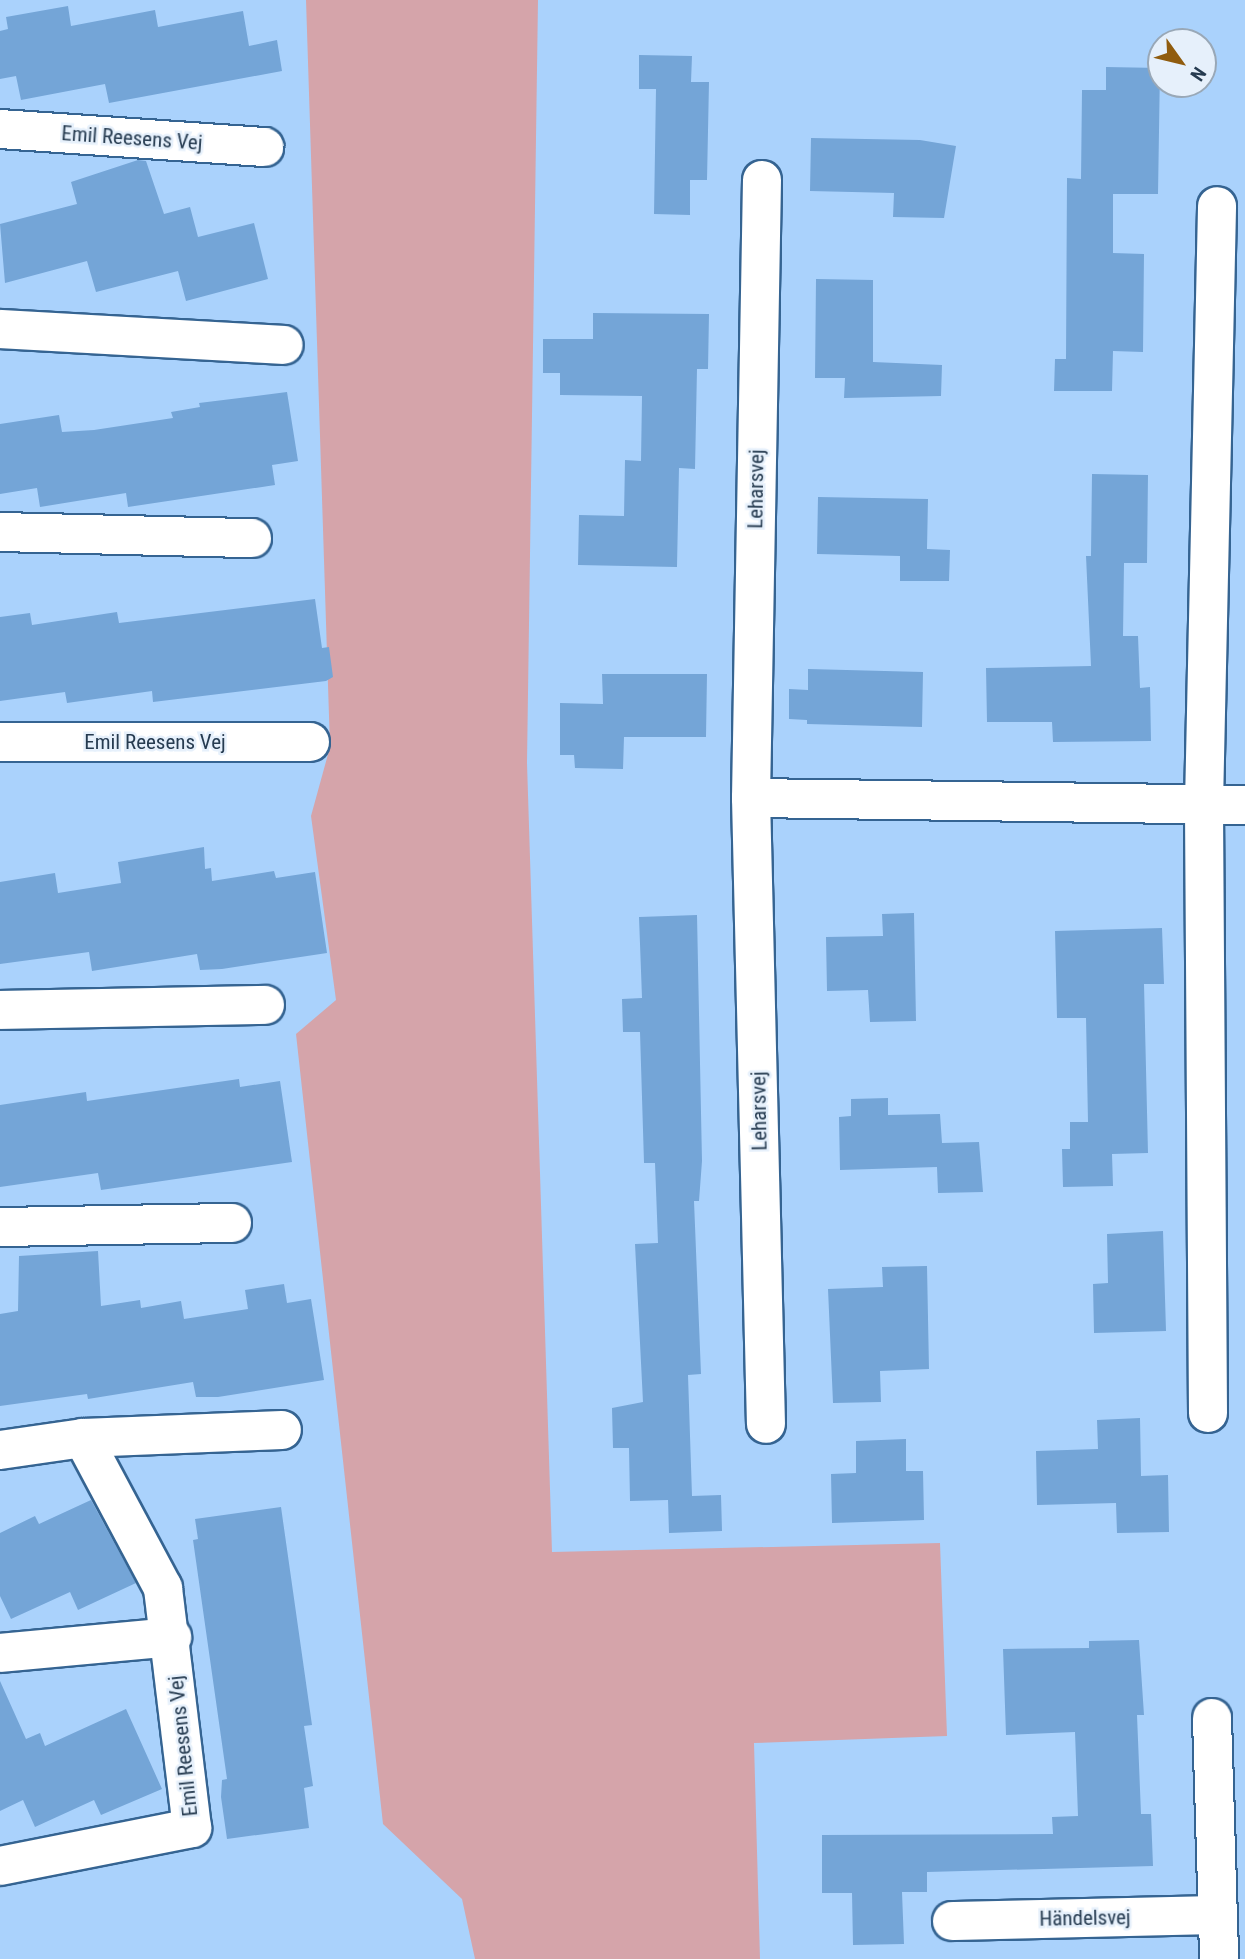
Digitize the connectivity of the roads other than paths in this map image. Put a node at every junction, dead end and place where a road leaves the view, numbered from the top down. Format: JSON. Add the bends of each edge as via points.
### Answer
{"nodes":[{"id":1,"x":0,"y":129,"type":"edge"},
{"id":2,"x":264,"y":147,"type":"dead end"},
{"id":3,"x":762,"y":180,"type":"dead end"},
{"id":4,"x":1217,"y":206,"type":"dead end"},
{"id":5,"x":0,"y":329,"type":"edge"},
{"id":6,"x":284,"y":345,"type":"dead end"},
{"id":7,"x":0,"y":532,"type":"edge"},
{"id":8,"x":252,"y":538,"type":"dead end"},
{"id":9,"x":0,"y":741,"type":"edge"},
{"id":10,"x":310,"y":742,"type":"dead end"},
{"id":11,"x":751,"y":798,"type":"junction"},
{"id":12,"x":1204,"y":804,"type":"junction"},
{"id":13,"x":1245,"y":805,"type":"edge"},
{"id":14,"x":265,"y":1005,"type":"dead end"},
{"id":15,"x":0,"y":1010,"type":"edge"},
{"id":16,"x":232,"y":1223,"type":"dead end"},
{"id":17,"x":0,"y":1227,"type":"edge"},
{"id":18,"x":1208,"y":1413,"type":"dead end"},
{"id":19,"x":766,"y":1424,"type":"dead end"},
{"id":20,"x":282,"y":1430,"type":"dead end"},
{"id":21,"x":83,"y":1438,"type":"junction"},
{"id":22,"x":0,"y":1450,"type":"edge"},
{"id":23,"x":172,"y":1637,"type":"junction"},
{"id":24,"x":0,"y":1653,"type":"edge"},
{"id":25,"x":1212,"y":1718,"type":"dead end"},
{"id":26,"x":0,"y":1866,"type":"edge"},
{"id":27,"x":1218,"y":1915,"type":"junction"},
{"id":28,"x":952,"y":1922,"type":"dead end"},
{"id":29,"x":1219,"y":1959,"type":"edge"}],
"edges":[{"from":1,"to":2,"type":"street","name":"Emil Reesens Vej"},
{"from":3,"to":11,"type":"street","name":"Leharsvej"},
{"from":4,"to":12,"type":"street"},
{"from":5,"to":6,"type":"street"},
{"from":7,"to":8,"type":"street"},
{"from":9,"to":10,"type":"street","name":"Emil Reesens Vej"},
{"from":11,"to":12,"type":"street"},
{"from":11,"to":19,"type":"street","name":"Leharsvej"},
{"from":12,"to":13,"type":"street"},
{"from":12,"to":18,"type":"street"},
{"from":14,"to":15,"type":"street"},
{"from":16,"to":17,"type":"street"},
{"from":20,"to":21,"type":"street"},
{"from":21,"to":22,"type":"street"},
{"from":21,"to":23,"type":"street","name":"Emil Reesens Vej","via":[[163,1588]]},
{"from":23,"to":24,"type":"street"},
{"from":23,"to":26,"type":"street","name":"Emil Reesens Vej","via":[[192,1828]]},
{"from":25,"to":27,"type":"street"},
{"from":27,"to":28,"type":"street","name":"Händelsvej"},
{"from":27,"to":29,"type":"street"}]}
